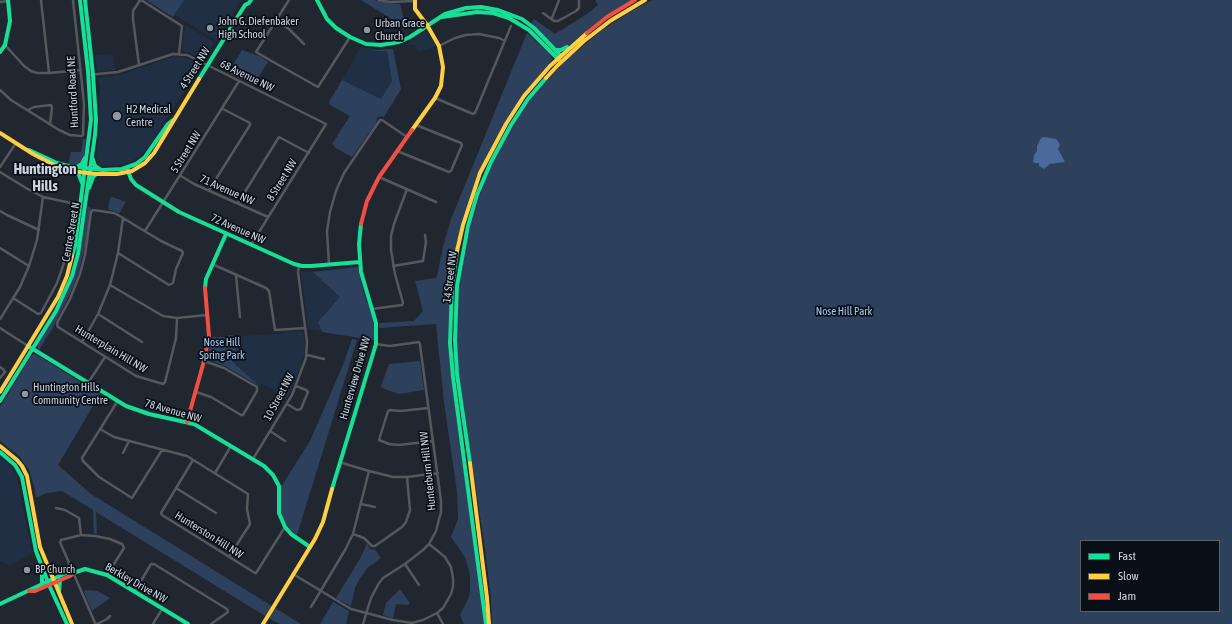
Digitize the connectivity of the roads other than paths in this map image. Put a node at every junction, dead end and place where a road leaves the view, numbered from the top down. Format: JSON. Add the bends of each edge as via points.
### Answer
{"nodes":[{"id":1,"x":42,"y":0,"type":"edge"},
{"id":2,"x":73,"y":0,"type":"edge"},
{"id":3,"x":80,"y":0,"type":"edge"},
{"id":4,"x":85,"y":0,"type":"edge"},
{"id":5,"x":140,"y":0,"type":"edge"},
{"id":6,"x":250,"y":0,"type":"edge"},
{"id":7,"x":288,"y":0,"type":"edge"},
{"id":8,"x":317,"y":0,"type":"edge"},
{"id":9,"x":379,"y":0,"type":"edge"},
{"id":10,"x":415,"y":0,"type":"edge"},
{"id":11,"x":559,"y":0,"type":"edge"},
{"id":12,"x":579,"y":0,"type":"edge"},
{"id":13,"x":635,"y":0,"type":"edge"},
{"id":14,"x":645,"y":0,"type":"edge"},
{"id":15,"x":9,"y":1,"type":"edge"},
{"id":16,"x":384,"y":1,"type":"edge"},
{"id":17,"x":0,"y":2,"type":"edge"},
{"id":18,"x":246,"y":2,"type":"edge"},
{"id":19,"x":543,"y":13,"type":"dead end"},
{"id":20,"x":442,"y":17,"type":"junction"},
{"id":21,"x":552,"y":18,"type":"junction"},
{"id":22,"x":276,"y":21,"type":"junction"},
{"id":23,"x":427,"y":26,"type":"junction"},
{"id":24,"x":511,"y":26,"type":"dead end"},
{"id":25,"x":350,"y":37,"type":"junction"},
{"id":26,"x":578,"y":40,"type":"junction"},
{"id":27,"x":505,"y":41,"type":"junction"},
{"id":28,"x":304,"y":44,"type":"dead end"},
{"id":29,"x":5,"y":45,"type":"junction"},
{"id":30,"x":439,"y":46,"type":"junction"},
{"id":31,"x":548,"y":49,"type":"junction"},
{"id":32,"x":556,"y":50,"type":"junction"},
{"id":33,"x":0,"y":52,"type":"edge"},
{"id":34,"x":179,"y":54,"type":"junction"},
{"id":35,"x":561,"y":59,"type":"junction"},
{"id":36,"x":553,"y":63,"type":"junction"},
{"id":37,"x":139,"y":65,"type":"junction"},
{"id":38,"x":207,"y":65,"type":"junction"},
{"id":39,"x":81,"y":70,"type":"junction"},
{"id":40,"x":49,"y":73,"type":"junction"},
{"id":41,"x":91,"y":75,"type":"junction"},
{"id":42,"x":239,"y":81,"type":"junction"},
{"id":43,"x":0,"y":90,"type":"edge"},
{"id":44,"x":435,"y":98,"type":"junction"},
{"id":45,"x":222,"y":109,"type":"junction"},
{"id":46,"x":28,"y":110,"type":"junction"},
{"id":47,"x":50,"y":124,"type":"junction"},
{"id":48,"x":326,"y":124,"type":"joint"},
{"id":49,"x":416,"y":124,"type":"junction"},
{"id":50,"x":0,"y":133,"type":"edge"},
{"id":51,"x":407,"y":137,"type":"junction"},
{"id":52,"x":16,"y":143,"type":"junction"},
{"id":53,"x":25,"y":148,"type":"junction"},
{"id":54,"x":397,"y":151,"type":"junction"},
{"id":55,"x":309,"y":153,"type":"junction"},
{"id":56,"x":87,"y":156,"type":"junction"},
{"id":57,"x":92,"y":157,"type":"junction"},
{"id":58,"x":0,"y":167,"type":"edge"},
{"id":59,"x":77,"y":167,"type":"junction"},
{"id":60,"x":87,"y":170,"type":"junction"},
{"id":61,"x":103,"y":170,"type":"junction"},
{"id":62,"x":127,"y":170,"type":"junction"},
{"id":63,"x":71,"y":171,"type":"junction"},
{"id":64,"x":0,"y":172,"type":"edge"},
{"id":65,"x":96,"y":174,"type":"junction"},
{"id":66,"x":181,"y":176,"type":"junction"},
{"id":67,"x":379,"y":177,"type":"junction"},
{"id":68,"x":83,"y":184,"type":"junction"},
{"id":69,"x":407,"y":189,"type":"junction"},
{"id":70,"x":209,"y":190,"type":"junction"},
{"id":71,"x":43,"y":197,"type":"junction"},
{"id":72,"x":436,"y":202,"type":"dead end"},
{"id":73,"x":163,"y":203,"type":"junction"},
{"id":74,"x":238,"y":203,"type":"junction"},
{"id":75,"x":85,"y":205,"type":"junction"},
{"id":76,"x":0,"y":211,"type":"edge"},
{"id":77,"x":268,"y":217,"type":"junction"},
{"id":78,"x":123,"y":218,"type":"junction"},
{"id":79,"x":39,"y":230,"type":"junction"},
{"id":80,"x":145,"y":231,"type":"junction"},
{"id":81,"x":226,"y":234,"type":"junction"},
{"id":82,"x":425,"y":235,"type":"dead end"},
{"id":83,"x":251,"y":245,"type":"junction"},
{"id":84,"x":0,"y":248,"type":"edge"},
{"id":85,"x":118,"y":253,"type":"junction"},
{"id":86,"x":360,"y":262,"type":"junction"},
{"id":87,"x":212,"y":264,"type":"junction"},
{"id":88,"x":328,"y":265,"type":"junction"},
{"id":89,"x":29,"y":266,"type":"junction"},
{"id":90,"x":299,"y":266,"type":"junction"},
{"id":91,"x":393,"y":266,"type":"junction"},
{"id":92,"x":236,"y":275,"type":"junction"},
{"id":93,"x":110,"y":285,"type":"junction"},
{"id":94,"x":13,"y":298,"type":"junction"},
{"id":95,"x":372,"y":309,"type":"junction"},
{"id":96,"x":98,"y":314,"type":"junction"},
{"id":97,"x":207,"y":315,"type":"junction"},
{"id":98,"x":240,"y":317,"type":"dead end"},
{"id":99,"x":0,"y":318,"type":"edge"},
{"id":100,"x":177,"y":318,"type":"junction"},
{"id":101,"x":0,"y":328,"type":"edge"},
{"id":102,"x":305,"y":328,"type":"junction"},
{"id":103,"x":82,"y":342,"type":"junction"},
{"id":104,"x":142,"y":342,"type":"dead end"},
{"id":105,"x":376,"y":344,"type":"junction"},
{"id":106,"x":30,"y":347,"type":"junction"},
{"id":107,"x":307,"y":355,"type":"junction"},
{"id":108,"x":105,"y":357,"type":"junction"},
{"id":109,"x":324,"y":359,"type":"dead end"},
{"id":110,"x":204,"y":361,"type":"junction"},
{"id":111,"x":0,"y":366,"type":"edge"},
{"id":112,"x":0,"y":378,"type":"edge"},
{"id":113,"x":88,"y":383,"type":"junction"},
{"id":114,"x":296,"y":386,"type":"junction"},
{"id":115,"x":0,"y":392,"type":"edge"},
{"id":116,"x":196,"y":392,"type":"junction"},
{"id":117,"x":0,"y":401,"type":"edge"},
{"id":118,"x":117,"y":402,"type":"junction"},
{"id":119,"x":287,"y":404,"type":"junction"},
{"id":120,"x":428,"y":408,"type":"junction"},
{"id":121,"x":187,"y":422,"type":"junction"},
{"id":122,"x":100,"y":429,"type":"junction"},
{"id":123,"x":270,"y":431,"type":"junction"},
{"id":124,"x":129,"y":441,"type":"junction"},
{"id":125,"x":285,"y":441,"type":"dead end"},
{"id":126,"x":433,"y":442,"type":"junction"},
{"id":127,"x":0,"y":446,"type":"edge"},
{"id":128,"x":232,"y":446,"type":"junction"},
{"id":129,"x":162,"y":450,"type":"junction"},
{"id":130,"x":0,"y":452,"type":"edge"},
{"id":131,"x":123,"y":453,"type":"dead end"},
{"id":132,"x":253,"y":459,"type":"junction"},
{"id":133,"x":193,"y":460,"type":"junction"},
{"id":134,"x":339,"y":462,"type":"junction"},
{"id":135,"x":369,"y":471,"type":"junction"},
{"id":136,"x":214,"y":473,"type":"junction"},
{"id":137,"x":438,"y":473,"type":"junction"},
{"id":138,"x":407,"y":477,"type":"junction"},
{"id":139,"x":176,"y":488,"type":"junction"},
{"id":140,"x":361,"y":504,"type":"junction"},
{"id":141,"x":375,"y":507,"type":"dead end"},
{"id":142,"x":56,"y":508,"type":"dead end"},
{"id":143,"x":216,"y":513,"type":"dead end"},
{"id":144,"x":285,"y":527,"type":"junction"},
{"id":145,"x":353,"y":534,"type":"junction"},
{"id":146,"x":80,"y":535,"type":"junction"},
{"id":147,"x":429,"y":544,"type":"junction"},
{"id":148,"x":310,"y":547,"type":"junction"},
{"id":149,"x":229,"y":557,"type":"junction"},
{"id":150,"x":405,"y":564,"type":"junction"},
{"id":151,"x":42,"y":568,"type":"junction"},
{"id":152,"x":73,"y":573,"type":"junction"},
{"id":153,"x":293,"y":574,"type":"junction"},
{"id":154,"x":107,"y":575,"type":"junction"},
{"id":155,"x":60,"y":580,"type":"junction"},
{"id":156,"x":54,"y":581,"type":"junction"},
{"id":157,"x":42,"y":583,"type":"junction"},
{"id":158,"x":49,"y":583,"type":"junction"},
{"id":159,"x":418,"y":585,"type":"dead end"},
{"id":160,"x":28,"y":591,"type":"junction"},
{"id":161,"x":135,"y":591,"type":"junction"},
{"id":162,"x":320,"y":591,"type":"junction"},
{"id":163,"x":58,"y":593,"type":"junction"},
{"id":164,"x":0,"y":604,"type":"edge"},
{"id":165,"x":311,"y":607,"type":"dead end"},
{"id":166,"x":162,"y":609,"type":"junction"},
{"id":167,"x":366,"y":613,"type":"junction"},
{"id":168,"x":437,"y":613,"type":"junction"},
{"id":169,"x":110,"y":616,"type":"dead end"},
{"id":170,"x":67,"y":624,"type":"edge"},
{"id":171,"x":72,"y":624,"type":"edge"},
{"id":172,"x":153,"y":624,"type":"edge"},
{"id":173,"x":188,"y":624,"type":"edge"},
{"id":174,"x":210,"y":624,"type":"edge"},
{"id":175,"x":263,"y":624,"type":"edge"},
{"id":176,"x":363,"y":624,"type":"edge"},
{"id":177,"x":443,"y":624,"type":"edge"},
{"id":178,"x":486,"y":624,"type":"edge"},
{"id":179,"x":489,"y":624,"type":"edge"}],
"edges":[{"from":1,"to":40,"type":"street"},
{"from":2,"to":39,"type":"street","name":"Huntford Road NE"},
{"from":3,"to":41,"type":"main road","name":"Centre Street N"},
{"from":4,"to":41,"type":"main road","name":"Centre Street N"},
{"from":5,"to":34,"type":"street","via":[[182,26]]},
{"from":5,"to":37,"type":"street","via":[[133,19]]},
{"from":6,"to":18,"type":"main road","name":"4 Street NW","via":[[249,3]]},
{"from":7,"to":22,"type":"street"},
{"from":8,"to":25,"type":"main road","via":[[331,23]]},
{"from":9,"to":16,"type":"street"},
{"from":10,"to":16,"type":"street"},
{"from":10,"to":23,"type":"main road","name":"Hunterview Drive NW","via":[[418,14]]},
{"from":11,"to":21,"type":"street"},
{"from":12,"to":21,"type":"street","via":[[576,12],[558,22]]},
{"from":13,"to":26,"type":"main road","name":"14 Street NW","via":[[607,17]]},
{"from":14,"to":35,"type":"main road","name":"14 Street NW","via":[[601,27]]},
{"from":15,"to":17,"type":"street"},
{"from":15,"to":29,"type":"main road","via":[[10,21]]},
{"from":18,"to":38,"type":"main road","name":"4 Street NW"},
{"from":19,"to":21,"type":"street"},
{"from":20,"to":23,"type":"main road"},
{"from":20,"to":31,"type":"main road","via":[[477,12],[501,15],[522,25]]},
{"from":20,"to":32,"type":"main road","via":[[466,8],[498,10],[528,23]]},
{"from":22,"to":25,"type":"street","via":[[256,52],[318,87]]},
{"from":22,"to":28,"type":"street","via":[[289,29]]},
{"from":23,"to":25,"type":"main road","via":[[404,40],[387,45],[366,44]]},
{"from":23,"to":30,"type":"main road","name":"Hunterview Drive NW"},
{"from":24,"to":27,"type":"street"},
{"from":26,"to":32,"type":"main road","via":[[566,49]]},
{"from":26,"to":35,"type":"main road","name":"14 Street NW"},
{"from":27,"to":30,"type":"street","via":[[479,34],[455,38]]},
{"from":27,"to":44,"type":"street","via":[[475,113]]},
{"from":29,"to":33,"type":"main road"},
{"from":29,"to":40,"type":"street","via":[[31,71]]},
{"from":30,"to":44,"type":"main road","name":"Hunterview Drive NW","via":[[443,67],[441,86]]},
{"from":31,"to":35,"type":"main road"},
{"from":31,"to":36,"type":"main road","via":[[554,57]]},
{"from":32,"to":35,"type":"main road"},
{"from":34,"to":37,"type":"street","name":"68 Avenue NW"},
{"from":34,"to":38,"type":"street","name":"68 Avenue NW","via":[[190,55]]},
{"from":35,"to":36,"type":"main road","name":"14 Street NW"},
{"from":35,"to":179,"type":"main road","name":"14 Street NW","via":[[524,105],[491,162],[477,195],[468,226],[457,286],[457,374]]},
{"from":36,"to":178,"type":"main road","name":"14 Street NW","via":[[528,92],[506,124],[480,173],[463,225],[452,286],[450,343],[453,377]]},
{"from":37,"to":41,"type":"street","name":"68 Avenue NW","via":[[118,72]]},
{"from":38,"to":42,"type":"street","name":"68 Avenue NW"},
{"from":38,"to":62,"type":"main road","name":"4 Street NW","via":[[173,120],[145,157]]},
{"from":39,"to":40,"type":"street"},
{"from":39,"to":47,"type":"street","name":"Huntford Road NE","via":[[83,135],[70,135]]},
{"from":41,"to":56,"type":"main road","name":"Centre Street N","via":[[91,120]]},
{"from":41,"to":57,"type":"main road","name":"Centre Street N","via":[[96,120]]},
{"from":42,"to":45,"type":"street","name":"5 Street NW"},
{"from":42,"to":48,"type":"street","name":"68 Avenue NW"},
{"from":43,"to":46,"type":"street","name":"Huntford Road NE"},
{"from":44,"to":49,"type":"main road","name":"Hunterview Drive NW"},
{"from":45,"to":66,"type":"street","name":"5 Street NW"},
{"from":45,"to":70,"type":"street","via":[[250,125]]},
{"from":46,"to":47,"type":"street","name":"Huntford Road NE"},
{"from":46,"to":47,"type":"street","via":[[51,105]]},
{"from":48,"to":55,"type":"street","name":"8 Street NW"},
{"from":49,"to":51,"type":"main road","name":"Hunterview Drive NW"},
{"from":49,"to":54,"type":"street","via":[[461,143],[451,171]]},
{"from":50,"to":52,"type":"main road"},
{"from":51,"to":54,"type":"main road","name":"Hunterview Drive NW"},
{"from":51,"to":88,"type":"street","via":[[380,120],[344,173],[330,212],[327,231]]},
{"from":52,"to":53,"type":"main road"},
{"from":52,"to":58,"type":"street"},
{"from":53,"to":59,"type":"main road","via":[[57,163]]},
{"from":53,"to":63,"type":"main road","via":[[52,165]]},
{"from":54,"to":67,"type":"main road","name":"Hunterview Drive NW"},
{"from":55,"to":74,"type":"street","via":[[279,137]]},
{"from":55,"to":77,"type":"street","name":"8 Street NW"},
{"from":56,"to":59,"type":"main road"},
{"from":56,"to":60,"type":"main road","name":"Centre Street N"},
{"from":57,"to":60,"type":"main road","name":"Centre Street N"},
{"from":57,"to":61,"type":"main road","via":[[95,166]]},
{"from":59,"to":60,"type":"main road"},
{"from":60,"to":61,"type":"main road","name":"4 Street NW"},
{"from":60,"to":63,"type":"main road"},
{"from":60,"to":65,"type":"main road","name":"4 Street NW"},
{"from":60,"to":68,"type":"main road","name":"Centre Street N"},
{"from":60,"to":75,"type":"main road","name":"Centre Street N"},
{"from":61,"to":62,"type":"main road","name":"4 Street NW"},
{"from":62,"to":65,"type":"main road","name":"4 Street NW","via":[[117,174]]},
{"from":62,"to":73,"type":"main road","name":"72 Avenue NW","via":[[136,186]]},
{"from":63,"to":68,"type":"main road","via":[[79,175]]},
{"from":64,"to":71,"type":"street"},
{"from":65,"to":75,"type":"main road","via":[[90,184]]},
{"from":66,"to":70,"type":"street","name":"71 Avenue NW"},
{"from":66,"to":73,"type":"street","name":"5 Street NW"},
{"from":67,"to":69,"type":"street"},
{"from":67,"to":86,"type":"main road","name":"Hunterview Drive NW","via":[[367,201],[361,223]]},
{"from":68,"to":106,"type":"main road","name":"Centre Street N","via":[[75,246],[67,276]]},
{"from":69,"to":72,"type":"street"},
{"from":69,"to":91,"type":"street","via":[[391,236]]},
{"from":70,"to":74,"type":"street","name":"71 Avenue NW"},
{"from":71,"to":79,"type":"street"},
{"from":71,"to":94,"type":"street","via":[[74,205],[65,260],[41,314]]},
{"from":73,"to":80,"type":"street","name":"5 Street NW"},
{"from":73,"to":81,"type":"main road","name":"72 Avenue NW"},
{"from":74,"to":77,"type":"street","name":"71 Avenue NW"},
{"from":75,"to":106,"type":"main road","name":"Centre Street N","via":[[80,248],[72,276],[56,311]]},
{"from":76,"to":79,"type":"street"},
{"from":77,"to":83,"type":"street","name":"8 Street NW"},
{"from":78,"to":80,"type":"street"},
{"from":78,"to":85,"type":"street"},
{"from":78,"to":103,"type":"street","name":"Hunterplain Hill NW","via":[[114,213],[92,211],[80,274],[57,325]]},
{"from":79,"to":89,"type":"street"},
{"from":80,"to":85,"type":"street","via":[[183,253],[171,284]]},
{"from":81,"to":83,"type":"main road","name":"72 Avenue NW"},
{"from":81,"to":87,"type":"main road"},
{"from":82,"to":91,"type":"street","via":[[423,261]]},
{"from":83,"to":90,"type":"main road","name":"72 Avenue NW"},
{"from":84,"to":89,"type":"street"},
{"from":85,"to":93,"type":"street"},
{"from":86,"to":88,"type":"main road","name":"72 Avenue NW"},
{"from":86,"to":95,"type":"main road","name":"Hunterview Drive NW"},
{"from":87,"to":92,"type":"street"},
{"from":87,"to":97,"type":"main road","via":[[205,285]]},
{"from":88,"to":90,"type":"main road","name":"72 Avenue NW"},
{"from":89,"to":94,"type":"street"},
{"from":90,"to":102,"type":"street","name":"10 Street NW"},
{"from":91,"to":95,"type":"street","via":[[403,303]]},
{"from":92,"to":98,"type":"street"},
{"from":92,"to":102,"type":"street","via":[[269,291],[275,330]]},
{"from":93,"to":96,"type":"street"},
{"from":93,"to":100,"type":"street","via":[[160,315]]},
{"from":94,"to":99,"type":"street"},
{"from":95,"to":105,"type":"main road","name":"Hunterview Drive NW","via":[[377,330]]},
{"from":96,"to":103,"type":"street"},
{"from":96,"to":104,"type":"street"},
{"from":97,"to":100,"type":"street"},
{"from":97,"to":110,"type":"main road","via":[[209,330]]},
{"from":100,"to":108,"type":"street","name":"Hunterplain Hill NW","via":[[176,338],[163,384],[136,376]]},
{"from":101,"to":106,"type":"street"},
{"from":102,"to":107,"type":"street","name":"10 Street NW"},
{"from":103,"to":108,"type":"street","name":"Hunterplain Hill NW"},
{"from":105,"to":120,"type":"street","name":"Hunterburn Hill NW","via":[[390,346],[419,342]]},
{"from":105,"to":134,"type":"main road","name":"Hunterview Drive NW"},
{"from":106,"to":113,"type":"main road","name":"78 Avenue NW"},
{"from":106,"to":115,"type":"main road","name":"Centre Street N"},
{"from":106,"to":117,"type":"main road","name":"Centre Street N"},
{"from":107,"to":109,"type":"street"},
{"from":107,"to":114,"type":"street","name":"10 Street NW"},
{"from":108,"to":113,"type":"street"},
{"from":110,"to":116,"type":"main road"},
{"from":110,"to":116,"type":"street","via":[[224,368],[257,387],[258,391],[243,415],[211,397]]},
{"from":111,"to":112,"type":"street","via":[[4,372]]},
{"from":113,"to":118,"type":"main road","name":"78 Avenue NW"},
{"from":114,"to":119,"type":"street","name":"10 Street NW"},
{"from":114,"to":119,"type":"street","via":[[308,392],[301,409],[297,410]]},
{"from":116,"to":121,"type":"main road"},
{"from":118,"to":121,"type":"main road","name":"78 Avenue NW","via":[[150,414]]},
{"from":118,"to":122,"type":"street"},
{"from":119,"to":123,"type":"street","name":"10 Street NW"},
{"from":120,"to":126,"type":"street","name":"Hunterburn Hill NW"},
{"from":120,"to":126,"type":"street","via":[[388,411],[379,440],[389,444]]},
{"from":121,"to":128,"type":"main road","name":"78 Avenue NW"},
{"from":122,"to":124,"type":"street","via":[[114,437]]},
{"from":122,"to":129,"type":"street","via":[[82,458],[83,461],[99,477],[132,498]]},
{"from":123,"to":125,"type":"street"},
{"from":123,"to":132,"type":"street","name":"10 Street NW"},
{"from":124,"to":129,"type":"street"},
{"from":124,"to":131,"type":"street"},
{"from":126,"to":137,"type":"street","name":"Hunterburn Hill NW"},
{"from":127,"to":156,"type":"main road","via":[[17,460],[26,476],[40,547]]},
{"from":128,"to":132,"type":"main road","name":"78 Avenue NW"},
{"from":128,"to":136,"type":"street"},
{"from":129,"to":133,"type":"street"},
{"from":130,"to":151,"type":"main road","via":[[15,465],[22,477],[36,551]]},
{"from":132,"to":144,"type":"main road","name":"78 Avenue NW","via":[[268,469],[276,480],[280,492],[279,513]]},
{"from":133,"to":136,"type":"street"},
{"from":133,"to":139,"type":"street","name":"Hunterston Hill NW"},
{"from":134,"to":135,"type":"street"},
{"from":134,"to":148,"type":"main road","name":"Hunterview Drive NW","via":[[323,522]]},
{"from":135,"to":138,"type":"street","via":[[393,477]]},
{"from":135,"to":140,"type":"street"},
{"from":136,"to":149,"type":"street","via":[[248,494],[250,524]]},
{"from":137,"to":138,"type":"street"},
{"from":137,"to":147,"type":"street","name":"Hunterburn Hill NW","via":[[441,512]]},
{"from":138,"to":145,"type":"street","via":[[410,510],[402,526],[375,546]]},
{"from":139,"to":143,"type":"street"},
{"from":139,"to":149,"type":"street","name":"Hunterston Hill NW","via":[[161,514]]},
{"from":140,"to":141,"type":"street"},
{"from":140,"to":145,"type":"street"},
{"from":142,"to":146,"type":"street","via":[[79,518]]},
{"from":144,"to":148,"type":"main road"},
{"from":144,"to":149,"type":"street","name":"Hunterston Hill NW","via":[[256,573]]},
{"from":145,"to":162,"type":"street"},
{"from":146,"to":152,"type":"street","via":[[60,542]]},
{"from":146,"to":154,"type":"street","via":[[110,539],[124,546]]},
{"from":147,"to":150,"type":"street","name":"Hunterburn Hill NW"},
{"from":147,"to":168,"type":"street","via":[[445,557],[451,567],[453,578],[451,594]]},
{"from":148,"to":153,"type":"main road","name":"Hunterview Drive NW"},
{"from":150,"to":159,"type":"street"},
{"from":150,"to":167,"type":"street","name":"Hunterburn Hill NW","via":[[379,583],[372,594]]},
{"from":151,"to":157,"type":"main road"},
{"from":151,"to":158,"type":"main road"},
{"from":152,"to":154,"type":"main road","name":"Berkley Drive NW","via":[[85,569]]},
{"from":152,"to":155,"type":"main road","name":"Berkley Drive NW"},
{"from":152,"to":156,"type":"main road","name":"Berkley Drive NW","via":[[68,572]]},
{"from":152,"to":169,"type":"street","via":[[95,623],[98,624]]},
{"from":153,"to":162,"type":"street"},
{"from":153,"to":175,"type":"main road","name":"Hunterview Drive NW"},
{"from":154,"to":161,"type":"main road","name":"Berkley Drive NW"},
{"from":155,"to":156,"type":"main road","name":"Berkley Drive NW"},
{"from":155,"to":163,"type":"main road"},
{"from":156,"to":158,"type":"main road","name":"Berkley Drive NW"},
{"from":156,"to":163,"type":"main road"},
{"from":157,"to":158,"type":"main road"},
{"from":157,"to":160,"type":"main road"},
{"from":158,"to":160,"type":"main road","via":[[35,591]]},
{"from":158,"to":170,"type":"main road"},
{"from":160,"to":164,"type":"main road"},
{"from":161,"to":166,"type":"main road","name":"Berkley Drive NW"},
{"from":161,"to":174,"type":"street","via":[[151,564],[154,564],[227,609],[228,612]]},
{"from":162,"to":165,"type":"street"},
{"from":162,"to":167,"type":"street","via":[[346,606]]},
{"from":163,"to":171,"type":"main road"},
{"from":166,"to":172,"type":"street"},
{"from":166,"to":173,"type":"main road","name":"Berkley Drive NW"},
{"from":167,"to":168,"type":"street","via":[[412,623]]},
{"from":167,"to":176,"type":"street","name":"Hunterburn Hill NW"},
{"from":168,"to":177,"type":"street"}]}
